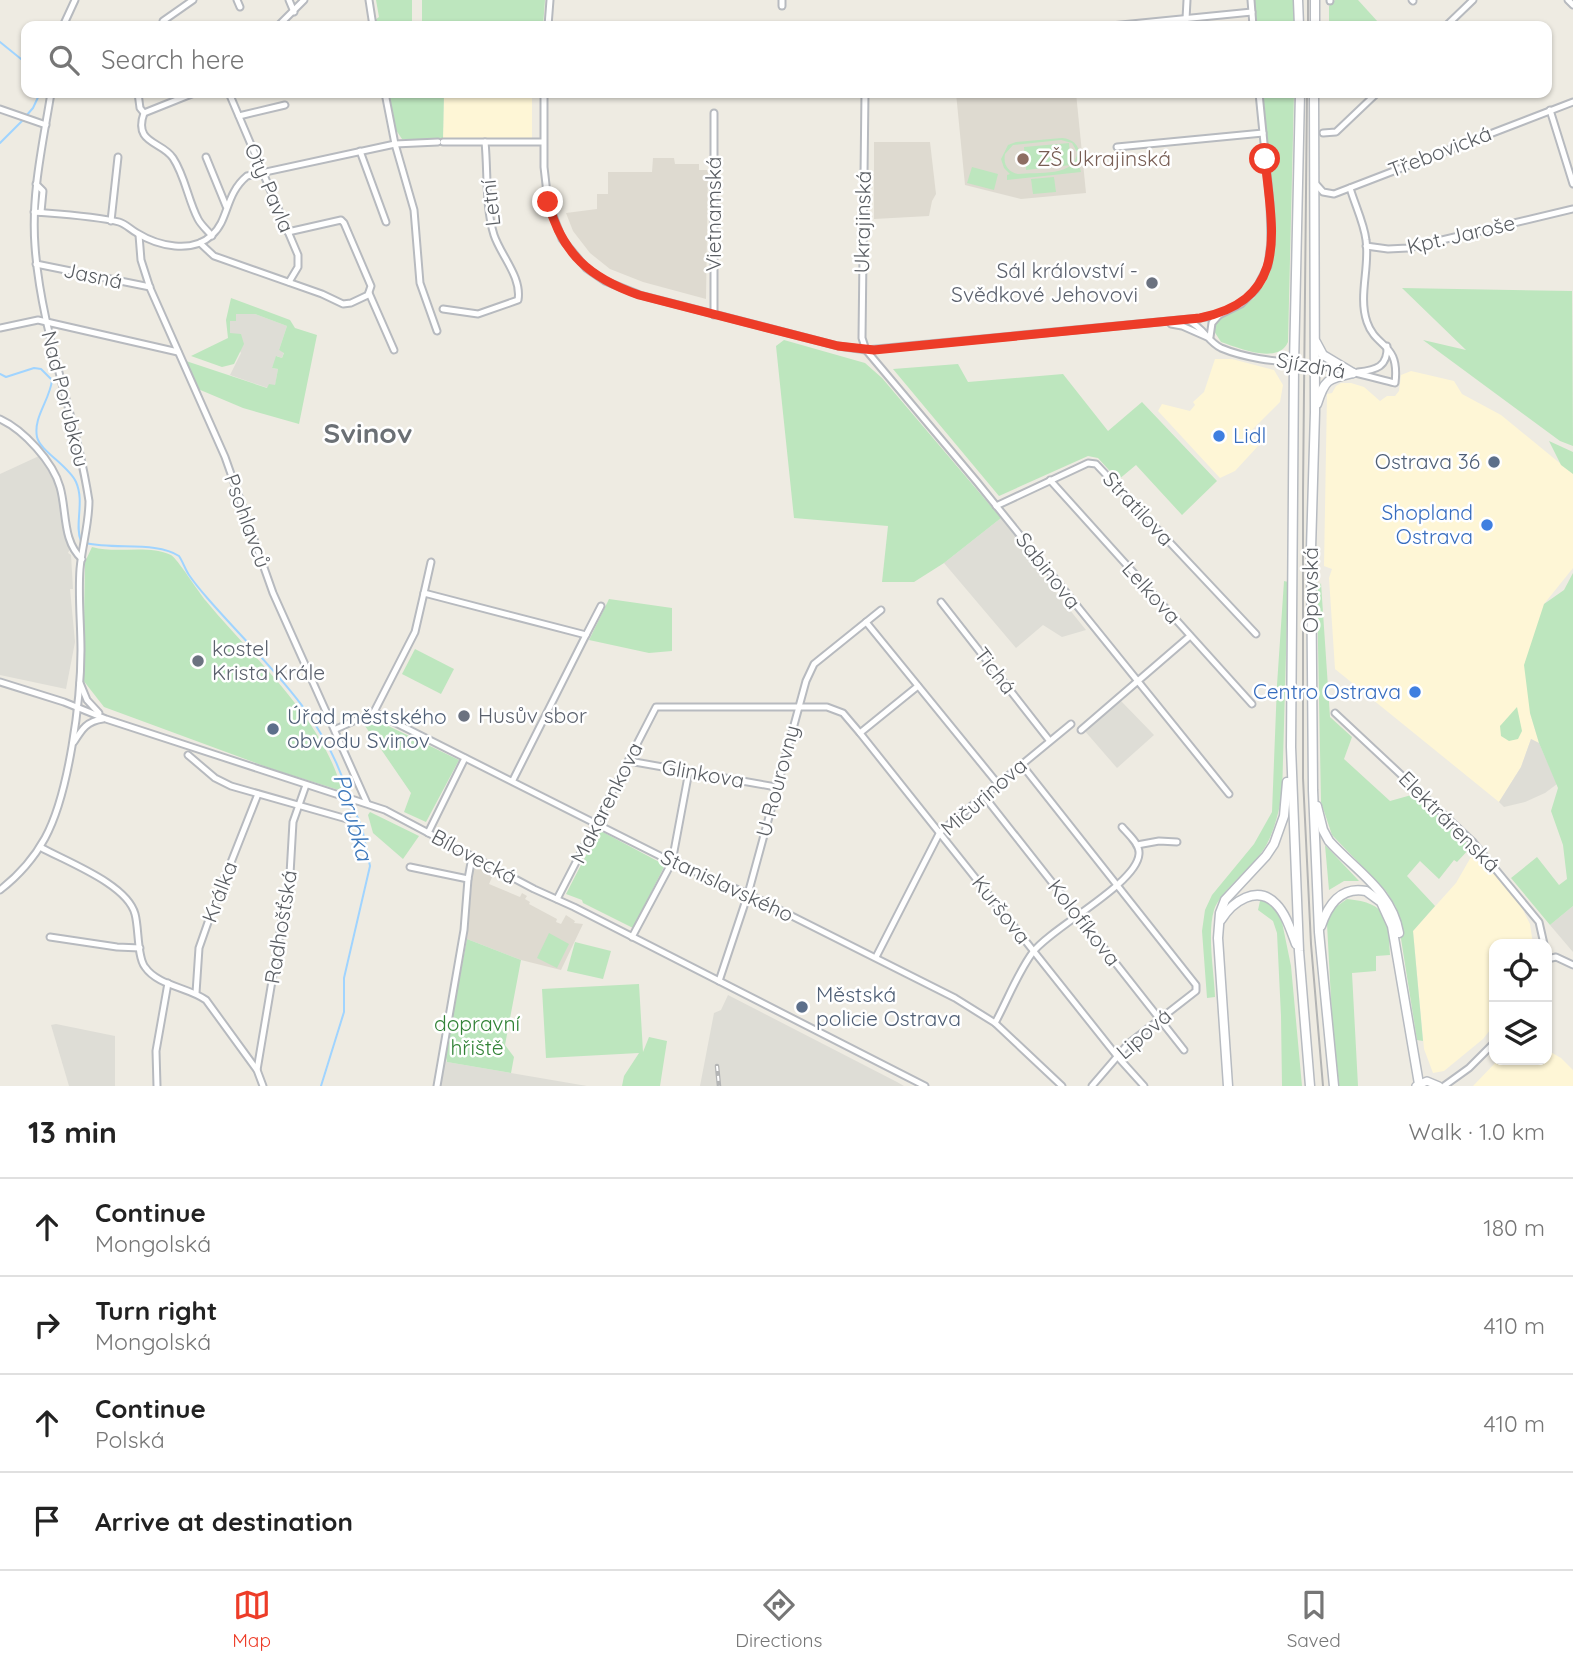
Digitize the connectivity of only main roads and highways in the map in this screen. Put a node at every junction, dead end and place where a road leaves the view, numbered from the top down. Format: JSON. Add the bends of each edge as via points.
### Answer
{"nodes":[{"id":1,"x":1298,"y":0,"type":"edge"},
{"id":2,"x":1315,"y":0,"type":"edge"},
{"id":3,"x":1299,"y":21,"type":"edge"},
{"id":4,"x":1315,"y":21,"type":"edge"},
{"id":5,"x":1300,"y":98,"type":"edge"},
{"id":6,"x":1314,"y":98,"type":"edge"},
{"id":7,"x":1314,"y":335,"type":"junction"},
{"id":8,"x":1315,"y":412,"type":"junction"},
{"id":9,"x":1291,"y":747,"type":"junction"},
{"id":10,"x":1313,"y":790,"type":"junction"},
{"id":11,"x":1219,"y":923,"type":"junction"},
{"id":12,"x":1319,"y":932,"type":"junction"},
{"id":13,"x":1299,"y":951,"type":"junction"},
{"id":14,"x":1399,"y":967,"type":"junction"},
{"id":15,"x":1417,"y":1085,"type":"edge"},
{"id":16,"x":1228,"y":1086,"type":"edge"},
{"id":17,"x":1310,"y":1086,"type":"edge"},
{"id":18,"x":1334,"y":1086,"type":"edge"}],
"edges":[{"from":1,"to":3,"type":"main road"},
{"from":2,"to":4,"type":"main road"},
{"from":5,"to":9,"type":"main road","name":"Opavská"},
{"from":6,"to":7,"type":"main road","name":"Opavská"},
{"from":7,"to":8,"type":"main road","name":"Opavská"},
{"from":7,"to":8,"type":"main road","via":[[1324,355],[1353,373],[1324,384]]},
{"from":8,"to":10,"type":"main road","name":"Opavská"},
{"from":9,"to":11,"type":"main road","via":[[1279,832],[1266,856],[1225,900]]},
{"from":9,"to":13,"type":"main road","name":"Opavská"},
{"from":10,"to":12,"type":"main road","name":"Opavská"},
{"from":10,"to":14,"type":"main road","via":[[1328,839],[1391,907],[1398,930]]},
{"from":11,"to":13,"type":"main road","via":[[1239,900],[1266,897],[1280,908]]},
{"from":11,"to":16,"type":"main road"},
{"from":12,"to":14,"type":"main road","via":[[1335,899],[1350,891],[1366,891],[1387,912]]},
{"from":12,"to":18,"type":"main road","name":"Opavská"},
{"from":13,"to":17,"type":"main road","name":"Opavská"},
{"from":14,"to":15,"type":"main road"}]}
